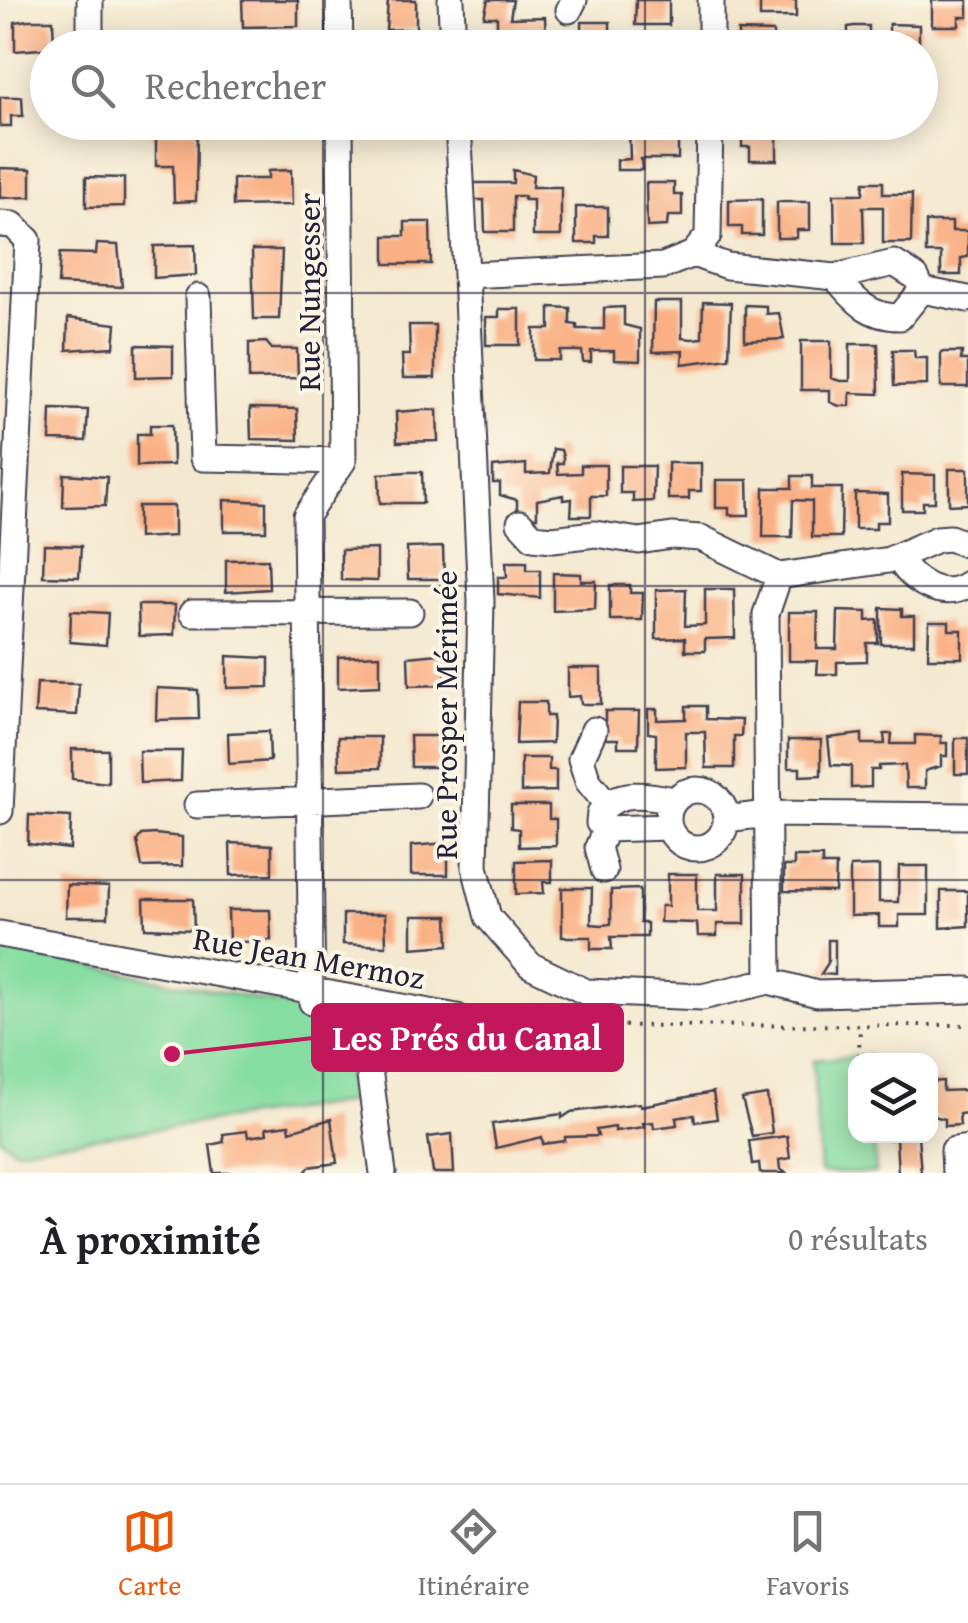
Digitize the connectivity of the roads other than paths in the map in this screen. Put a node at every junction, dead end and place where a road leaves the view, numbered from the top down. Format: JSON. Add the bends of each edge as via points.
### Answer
{"nodes":[{"id":1,"x":90,"y":0,"type":"edge"},
{"id":2,"x":340,"y":0,"type":"edge"},
{"id":3,"x":451,"y":0,"type":"edge"},
{"id":4,"x":711,"y":0,"type":"edge"},
{"id":5,"x":90,"y":30,"type":"edge"},
{"id":6,"x":340,"y":30,"type":"edge"},
{"id":7,"x":453,"y":30,"type":"edge"},
{"id":8,"x":711,"y":30,"type":"edge"},
{"id":9,"x":340,"y":140,"type":"edge"},
{"id":10,"x":459,"y":140,"type":"edge"},
{"id":11,"x":710,"y":140,"type":"edge"},
{"id":12,"x":0,"y":224,"type":"edge"},
{"id":13,"x":692,"y":254,"type":"junction"},
{"id":14,"x":466,"y":275,"type":"junction"},
{"id":15,"x":834,"y":277,"type":"junction"},
{"id":16,"x":922,"y":290,"type":"junction"},
{"id":17,"x":198,"y":297,"type":"dead end"},
{"id":18,"x":968,"y":300,"type":"edge"},
{"id":19,"x":343,"y":461,"type":"junction"},
{"id":20,"x":520,"y":524,"type":"dead end"},
{"id":21,"x":968,"y":544,"type":"edge"},
{"id":22,"x":898,"y":558,"type":"junction"},
{"id":23,"x":779,"y":576,"type":"junction"},
{"id":24,"x":968,"y":584,"type":"edge"},
{"id":25,"x":307,"y":611,"type":"junction"},
{"id":26,"x":410,"y":612,"type":"dead end"},
{"id":27,"x":192,"y":613,"type":"dead end"},
{"id":28,"x":594,"y":730,"type":"dead end"},
{"id":29,"x":418,"y":796,"type":"dead end"},
{"id":30,"x":674,"y":800,"type":"junction"},
{"id":31,"x":310,"y":801,"type":"junction"},
{"id":32,"x":197,"y":806,"type":"dead end"},
{"id":33,"x":0,"y":811,"type":"edge"},
{"id":34,"x":767,"y":814,"type":"junction"},
{"id":35,"x":606,"y":816,"type":"junction"},
{"id":36,"x":968,"y":816,"type":"edge"},
{"id":37,"x":726,"y":819,"type":"junction"},
{"id":38,"x":668,"y":827,"type":"junction"},
{"id":39,"x":604,"y":870,"type":"dead end"},
{"id":40,"x":0,"y":934,"type":"edge"},
{"id":41,"x":769,"y":980,"type":"junction"},
{"id":42,"x":968,"y":990,"type":"edge"},
{"id":43,"x":312,"y":998,"type":"junction"},
{"id":44,"x":360,"y":1002,"type":"junction"},
{"id":45,"x":457,"y":1017,"type":"road end"},
{"id":46,"x":968,"y":1148,"type":"edge"},
{"id":47,"x":383,"y":1173,"type":"edge"},
{"id":48,"x":955,"y":1173,"type":"edge"}],
"edges":[{"from":1,"to":5,"type":"street"},
{"from":2,"to":6,"type":"street"},
{"from":3,"to":7,"type":"street"},
{"from":4,"to":8,"type":"street"},
{"from":9,"to":19,"type":"street","name":"Rue Nungesser"},
{"from":10,"to":14,"type":"street","name":"Rue Prosper Mérimée"},
{"from":11,"to":13,"type":"street","via":[[708,236]]},
{"from":12,"to":33,"type":"street","via":[[14,225],[28,240]]},
{"from":13,"to":14,"type":"street","via":[[663,266]]},
{"from":13,"to":15,"type":"street","via":[[726,266]]},
{"from":14,"to":41,"type":"street","name":"Rue Prosper Mérimée","via":[[481,601],[475,867],[488,917],[530,965],[586,992],[702,997]]},
{"from":15,"to":16,"type":"street","via":[[894,262],[906,266]]},
{"from":15,"to":16,"type":"street","via":[[880,317],[900,317]]},
{"from":16,"to":18,"type":"street"},
{"from":17,"to":19,"type":"street","via":[[203,458]]},
{"from":19,"to":25,"type":"street","via":[[306,516]]},
{"from":20,"to":23,"type":"street","via":[[533,537],[554,539],[700,538]]},
{"from":21,"to":22,"type":"street","via":[[937,540]]},
{"from":22,"to":23,"type":"street"},
{"from":22,"to":24,"type":"street","via":[[936,590],[953,592]]},
{"from":23,"to":34,"type":"street","via":[[766,614]]},
{"from":25,"to":26,"type":"street"},
{"from":25,"to":27,"type":"street"},
{"from":25,"to":31,"type":"street"},
{"from":28,"to":35,"type":"street","via":[[581,759]]},
{"from":29,"to":31,"type":"street"},
{"from":30,"to":35,"type":"street","via":[[646,794]]},
{"from":30,"to":37,"type":"street","via":[[702,790],[719,800]]},
{"from":30,"to":38,"type":"street"},
{"from":31,"to":32,"type":"street"},
{"from":31,"to":43,"type":"street"},
{"from":34,"to":36,"type":"street"},
{"from":34,"to":37,"type":"street"},
{"from":34,"to":41,"type":"street"},
{"from":35,"to":38,"type":"street","via":[[625,832]]},
{"from":35,"to":39,"type":"street","via":[[598,846]]},
{"from":37,"to":38,"type":"street","via":[[714,843],[696,849],[678,842]]},
{"from":40,"to":43,"type":"street","name":"Rue Jean Mermoz"},
{"from":41,"to":42,"type":"street","via":[[817,994]]},
{"from":43,"to":44,"type":"street","name":"Rue Jean Mermoz"},
{"from":44,"to":45,"type":"street","name":"Rue Jean Mermoz"},
{"from":44,"to":47,"type":"street"},
{"from":46,"to":48,"type":"street","via":[[954,1150]]}]}
